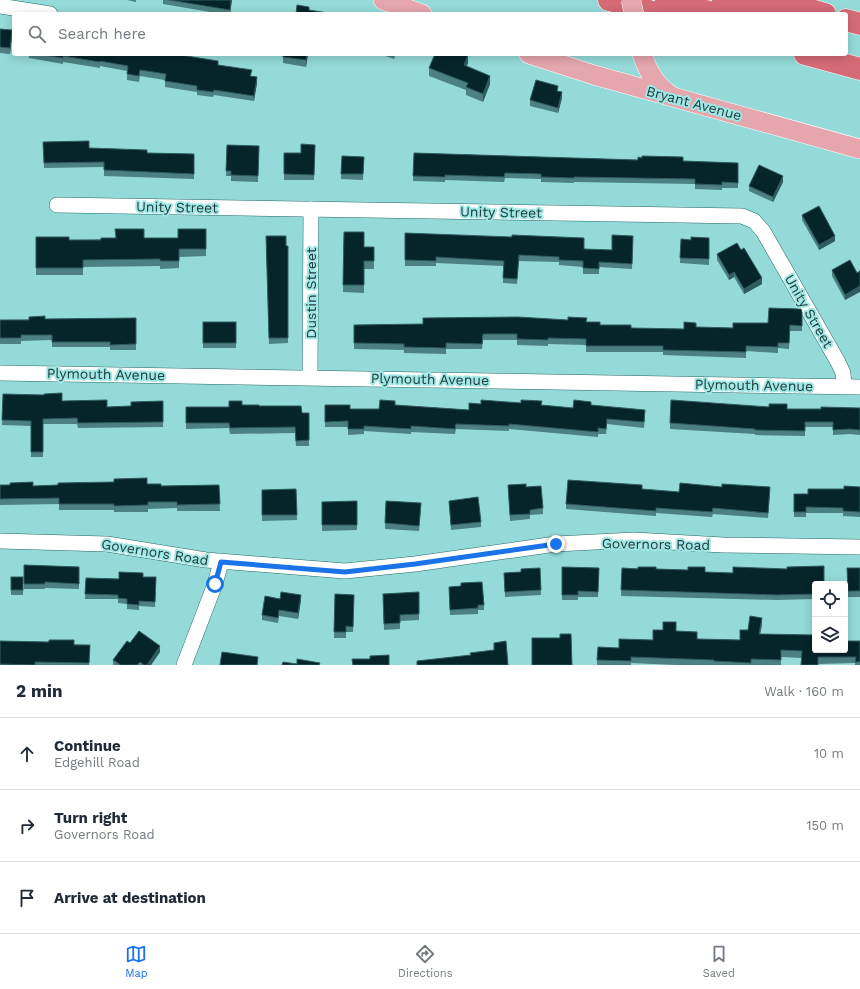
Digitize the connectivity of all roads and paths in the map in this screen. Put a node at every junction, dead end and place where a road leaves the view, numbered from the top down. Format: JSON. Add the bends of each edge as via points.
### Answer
{"nodes":[{"id":1,"x":383,"y":0,"type":"edge"},
{"id":2,"x":609,"y":0,"type":"edge"},
{"id":3,"x":631,"y":0,"type":"edge"},
{"id":4,"x":666,"y":0,"type":"edge"},
{"id":5,"x":724,"y":0,"type":"edge"},
{"id":6,"x":775,"y":0,"type":"edge"},
{"id":7,"x":0,"y":6,"type":"edge"},
{"id":8,"x":38,"y":12,"type":"edge"},
{"id":9,"x":416,"y":12,"type":"edge"},
{"id":10,"x":634,"y":12,"type":"edge"},
{"id":11,"x":653,"y":12,"type":"edge"},
{"id":12,"x":709,"y":12,"type":"edge"},
{"id":13,"x":767,"y":12,"type":"edge"},
{"id":14,"x":818,"y":12,"type":"edge"},
{"id":15,"x":848,"y":21,"type":"edge"},
{"id":16,"x":860,"y":24,"type":"edge"},
{"id":17,"x":848,"y":35,"type":"edge"},
{"id":18,"x":860,"y":38,"type":"edge"},
{"id":19,"x":848,"y":51,"type":"edge"},
{"id":20,"x":860,"y":54,"type":"edge"},
{"id":21,"x":535,"y":56,"type":"edge"},
{"id":22,"x":643,"y":56,"type":"edge"},
{"id":23,"x":812,"y":56,"type":"edge"},
{"id":24,"x":860,"y":69,"type":"edge"},
{"id":25,"x":678,"y":99,"type":"junction"},
{"id":26,"x":860,"y":149,"type":"edge"},
{"id":27,"x":57,"y":205,"type":"dead end"},
{"id":28,"x":311,"y":209,"type":"junction"},
{"id":29,"x":0,"y":372,"type":"edge"},
{"id":30,"x":310,"y":377,"type":"junction"},
{"id":31,"x":844,"y":386,"type":"junction"},
{"id":32,"x":860,"y":387,"type":"edge"},
{"id":33,"x":0,"y":541,"type":"edge"},
{"id":34,"x":860,"y":547,"type":"edge"},
{"id":35,"x":221,"y":562,"type":"junction"},
{"id":36,"x":184,"y":665,"type":"edge"}],
"edges":[{"from":1,"to":9,"type":"main road"},
{"from":2,"to":11,"type":"highway"},
{"from":3,"to":10,"type":"main road","bridge":true},
{"from":4,"to":12,"type":"highway"},
{"from":5,"to":13,"type":"highway"},
{"from":6,"to":14,"type":"highway"},
{"from":7,"to":8,"type":"street"},
{"from":15,"to":16,"type":"highway"},
{"from":17,"to":18,"type":"highway"},
{"from":19,"to":20,"type":"highway"},
{"from":21,"to":25,"type":"main road","name":"Bryant Avenue"},
{"from":22,"to":25,"type":"main road","via":[[653,79],[667,93]]},
{"from":23,"to":24,"type":"highway"},
{"from":25,"to":26,"type":"main road","name":"Bryant Avenue"},
{"from":27,"to":28,"type":"street","name":"Unity Street"},
{"from":28,"to":30,"type":"street","name":"Dustin Street"},
{"from":28,"to":31,"type":"street","name":"Unity Street","via":[[736,215],[748,218],[763,231],[838,362],[843,373]]},
{"from":29,"to":30,"type":"street","name":"Plymouth Avenue"},
{"from":30,"to":31,"type":"street","name":"Plymouth Avenue"},
{"from":31,"to":32,"type":"street","name":"Plymouth Avenue"},
{"from":33,"to":35,"type":"street","name":"Governors Road","via":[[107,544]]},
{"from":34,"to":35,"type":"street","name":"Governors Road","via":[[723,545],[634,540],[556,544],[345,572]]},
{"from":35,"to":36,"type":"street","via":[[218,578]]}]}
